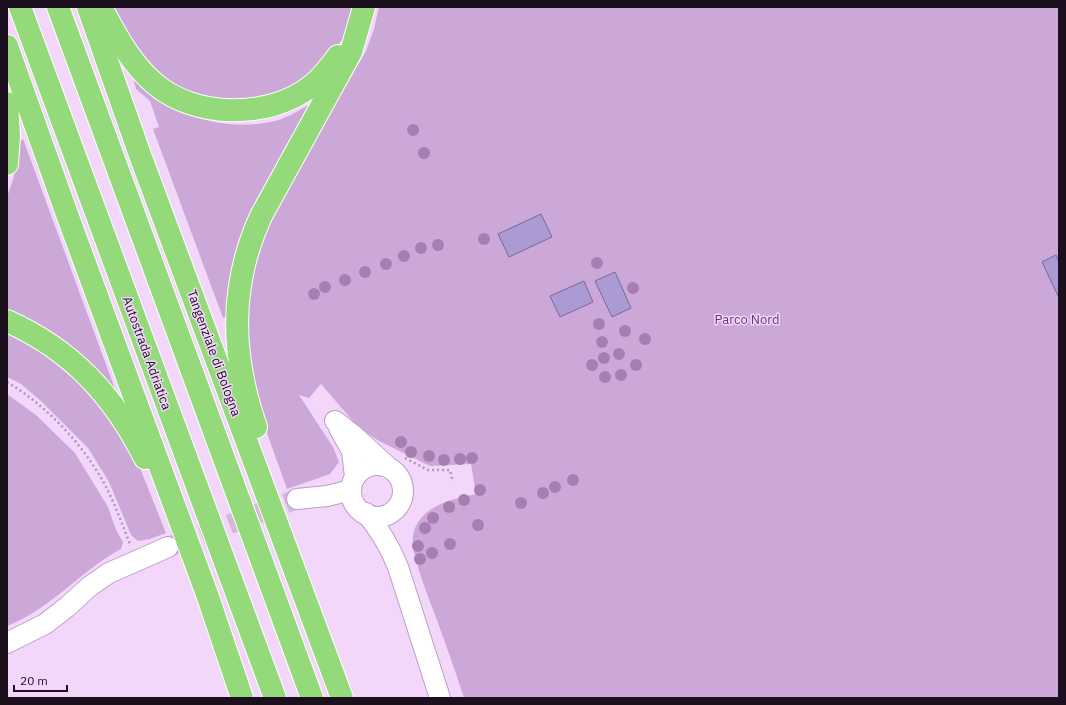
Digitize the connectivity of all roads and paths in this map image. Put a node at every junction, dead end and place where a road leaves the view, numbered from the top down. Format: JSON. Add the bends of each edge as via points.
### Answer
{"nodes":[{"id":1,"x":20,"y":7,"type":"edge"},
{"id":2,"x":58,"y":7,"type":"edge"},
{"id":3,"x":88,"y":7,"type":"edge"},
{"id":4,"x":101,"y":7,"type":"edge"},
{"id":5,"x":364,"y":7,"type":"edge"},
{"id":6,"x":355,"y":34,"type":"junction"},
{"id":7,"x":7,"y":46,"type":"edge"},
{"id":8,"x":7,"y":103,"type":"edge"},
{"id":9,"x":7,"y":164,"type":"edge"},
{"id":10,"x":7,"y":321,"type":"edge"},
{"id":11,"x":7,"y":382,"type":"edge"},
{"id":12,"x":388,"y":467,"type":"junction"},
{"id":13,"x":353,"y":484,"type":"junction"},
{"id":14,"x":297,"y":499,"type":"tunnel mouth"},
{"id":15,"x":396,"y":509,"type":"junction"},
{"id":16,"x":366,"y":513,"type":"junction"},
{"id":17,"x":168,"y":547,"type":"tunnel mouth"},
{"id":18,"x":131,"y":548,"type":"dead end"},
{"id":19,"x":398,"y":567,"type":"junction"},
{"id":20,"x":208,"y":597,"type":"junction"},
{"id":21,"x":312,"y":616,"type":"junction"},
{"id":22,"x":7,"y":643,"type":"edge"},
{"id":23,"x":242,"y":698,"type":"edge"},
{"id":24,"x":275,"y":698,"type":"edge"},
{"id":25,"x":312,"y":698,"type":"edge"},
{"id":26,"x":342,"y":698,"type":"edge"},
{"id":27,"x":440,"y":698,"type":"edge"}],
"edges":[{"from":1,"to":24,"type":"highway","name":"Autostrada Adriatica"},
{"from":2,"to":25,"type":"highway"},
{"from":3,"to":21,"type":"highway","name":"Tangenziale di Bologna","via":[[140,155]]},
{"from":4,"to":6,"type":"highway","via":[[133,60],[156,85],[179,99],[218,109],[252,109],[283,102],[296,96],[319,79]]},
{"from":5,"to":6,"type":"highway"},
{"from":6,"to":21,"type":"highway","via":[[351,52],[249,242],[238,293],[240,363],[248,402],[266,454]]},
{"from":7,"to":20,"type":"highway"},
{"from":8,"to":9,"type":"highway"},
{"from":10,"to":20,"type":"highway","via":[[32,333],[62,353],[88,376],[120,414],[146,460],[181,551]]},
{"from":11,"to":18,"type":"path","via":[[46,412],[84,452],[105,485]]},
{"from":12,"to":13,"type":"street","via":[[372,465],[363,469]]},
{"from":12,"to":13,"type":"street","via":[[335,421],[352,451]]},
{"from":12,"to":15,"type":"street","via":[[398,476],[403,486],[403,496]]},
{"from":13,"to":14,"type":"street","via":[[327,496]]},
{"from":13,"to":16,"type":"street","via":[[353,498],[358,507]]},
{"from":15,"to":16,"type":"street","via":[[379,516]]},
{"from":15,"to":19,"type":"street","via":[[393,525]]},
{"from":16,"to":19,"type":"street","via":[[391,548]]},
{"from":17,"to":22,"type":"street","via":[[109,573],[45,624]]},
{"from":19,"to":27,"type":"street"},
{"from":20,"to":23,"type":"highway"},
{"from":21,"to":26,"type":"highway","name":"Tangenziale di Bologna"}]}
